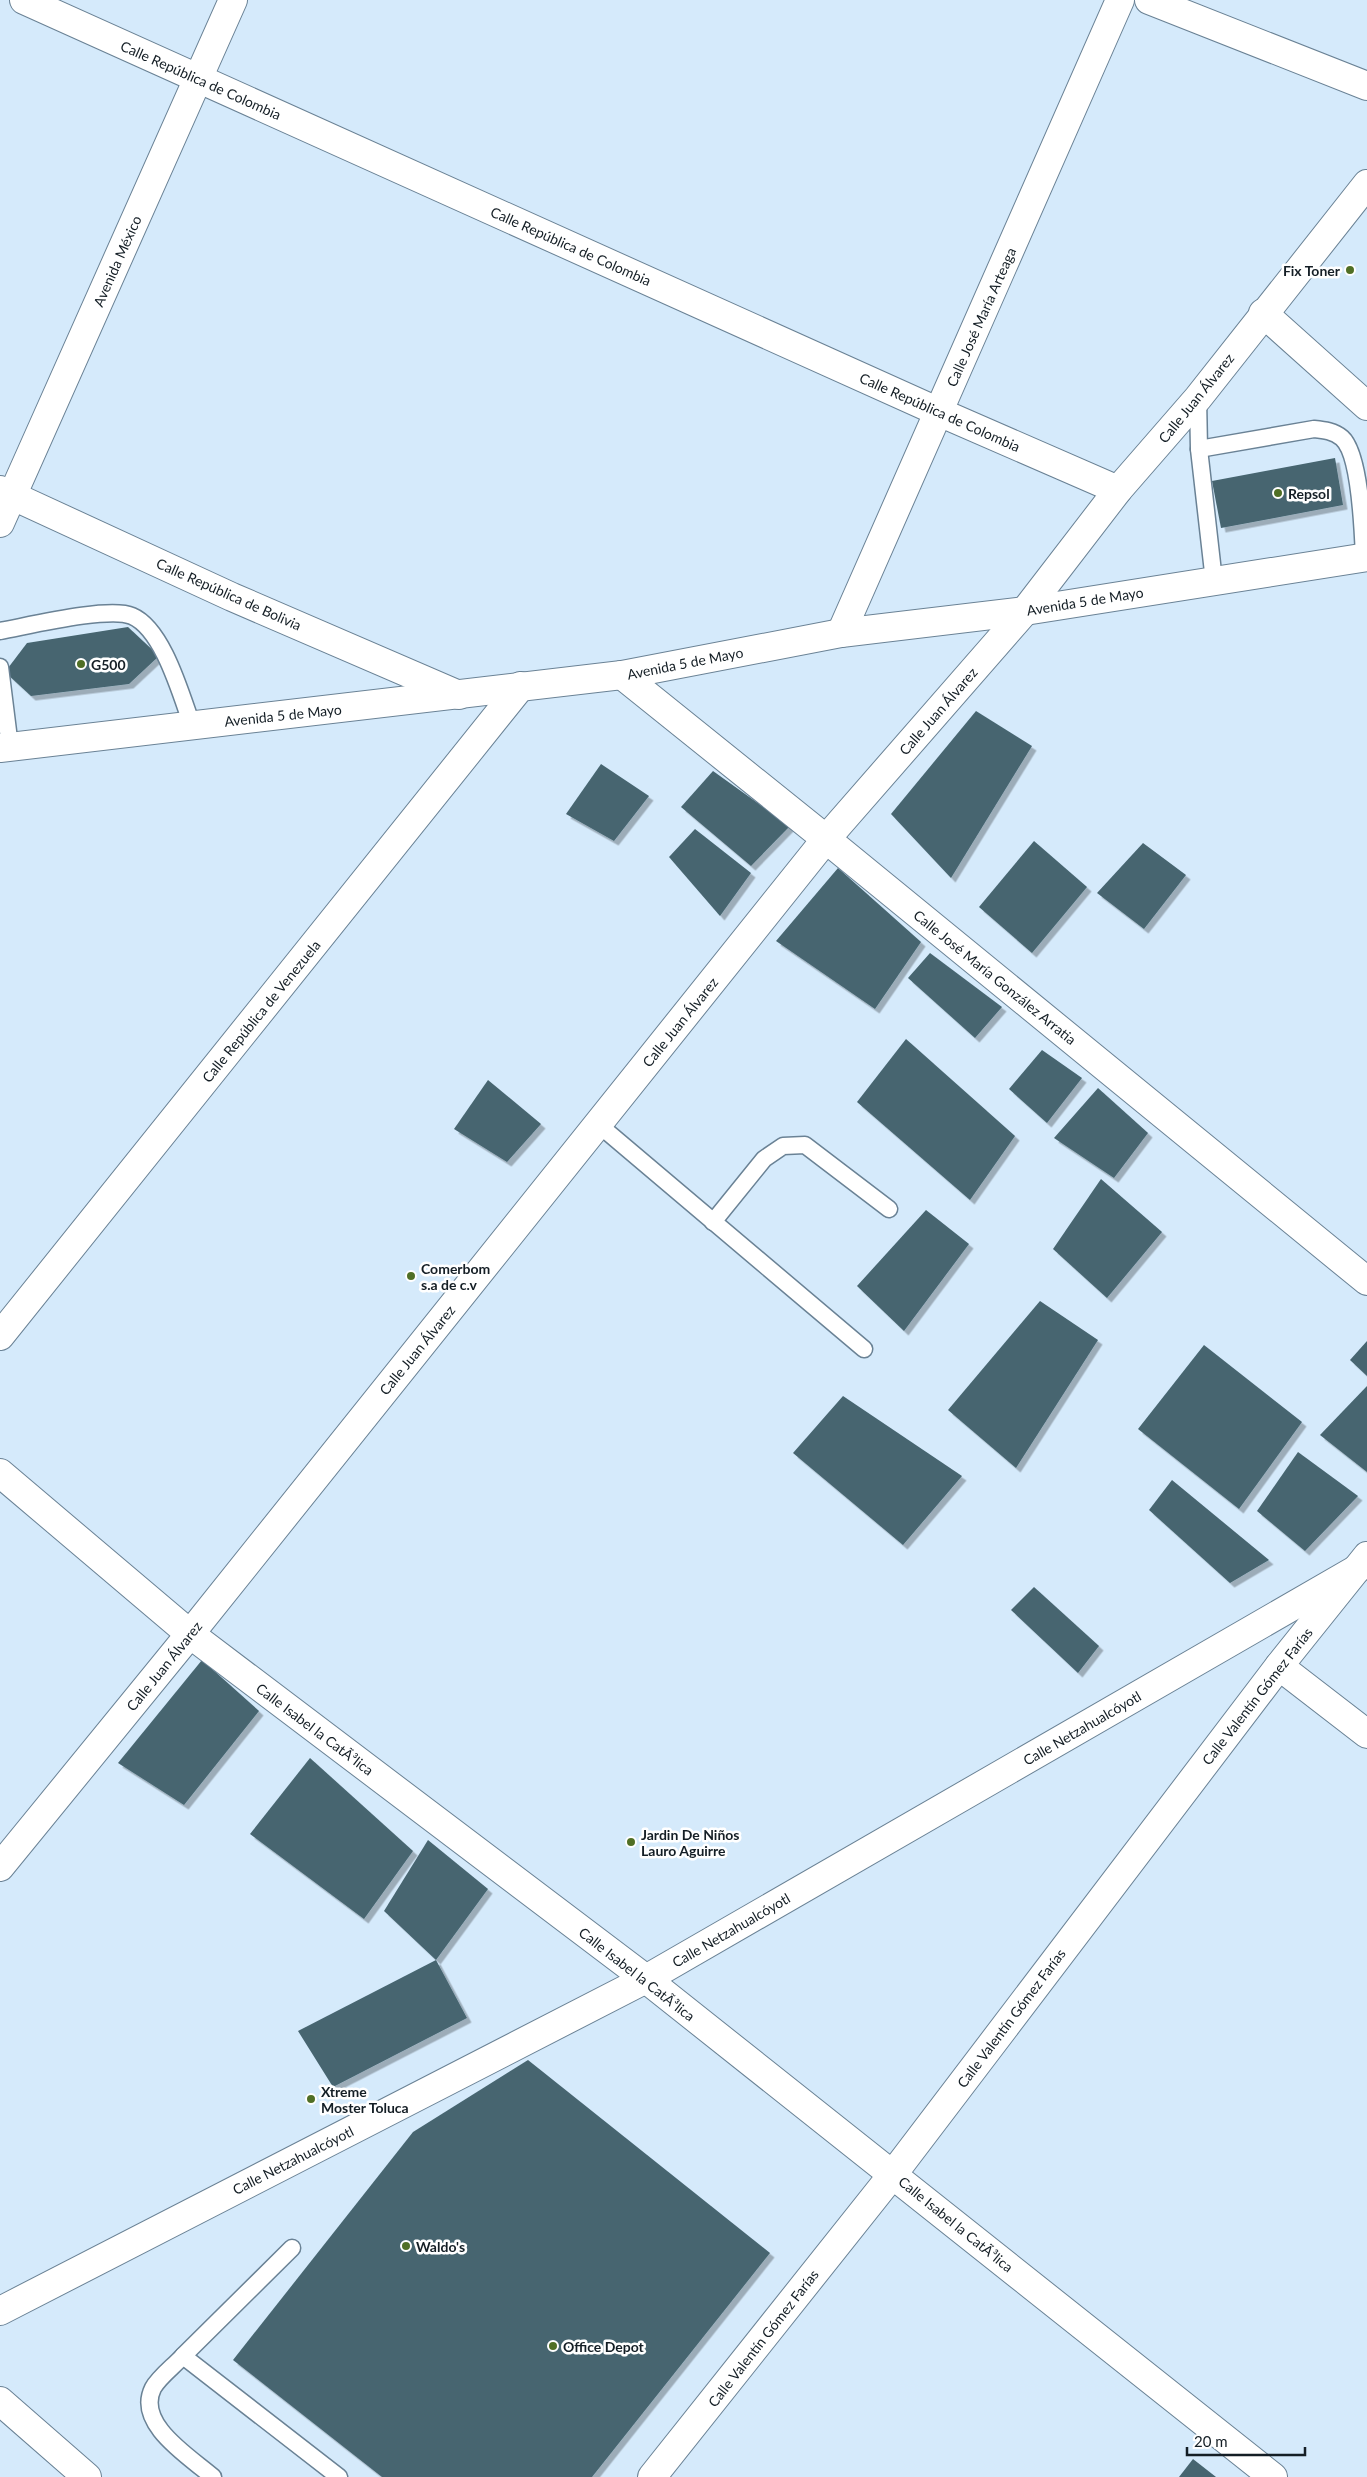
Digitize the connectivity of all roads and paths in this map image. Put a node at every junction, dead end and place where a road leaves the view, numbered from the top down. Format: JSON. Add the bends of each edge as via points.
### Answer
{"nodes":[{"id":1,"x":24,"y":0,"type":"edge"},
{"id":2,"x":233,"y":0,"type":"edge"},
{"id":3,"x":1120,"y":0,"type":"edge"},
{"id":4,"x":1150,"y":0,"type":"edge"},
{"id":5,"x":199,"y":78,"type":"junction"},
{"id":6,"x":1367,"y":86,"type":"edge"},
{"id":7,"x":1367,"y":184,"type":"edge"},
{"id":8,"x":1263,"y":313,"type":"junction"},
{"id":9,"x":1198,"y":398,"type":"junction"},
{"id":10,"x":1367,"y":406,"type":"edge"},
{"id":11,"x":939,"y":412,"type":"junction"},
{"id":12,"x":1199,"y":449,"type":"junction"},
{"id":13,"x":1118,"y":490,"type":"junction"},
{"id":14,"x":6,"y":492,"type":"edge"},
{"id":15,"x":0,"y":523,"type":"edge"},
{"id":16,"x":1366,"y":557,"type":"edge"},
{"id":17,"x":1214,"y":581,"type":"junction"},
{"id":18,"x":1025,"y":611,"type":"junction"},
{"id":19,"x":0,"y":631,"type":"edge"},
{"id":20,"x":841,"y":634,"type":"junction"},
{"id":21,"x":0,"y":667,"type":"edge"},
{"id":22,"x":622,"y":675,"type":"junction"},
{"id":23,"x":521,"y":686,"type":"junction"},
{"id":24,"x":459,"y":695,"type":"junction"},
{"id":25,"x":192,"y":725,"type":"junction"},
{"id":26,"x":5,"y":747,"type":"edge"},
{"id":27,"x":826,"y":839,"type":"junction"},
{"id":28,"x":598,"y":1124,"type":"junction"},
{"id":29,"x":889,"y":1209,"type":"dead end"},
{"id":30,"x":713,"y":1222,"type":"junction"},
{"id":31,"x":1367,"y":1281,"type":"edge"},
{"id":32,"x":0,"y":1336,"type":"edge"},
{"id":33,"x":864,"y":1349,"type":"dead end"},
{"id":34,"x":0,"y":1473,"type":"edge"},
{"id":35,"x":1364,"y":1563,"type":"edge"},
{"id":36,"x":190,"y":1634,"type":"junction"},
{"id":37,"x":1278,"y":1666,"type":"junction"},
{"id":38,"x":1367,"y":1734,"type":"edge"},
{"id":39,"x":0,"y":1868,"type":"edge"},
{"id":40,"x":646,"y":1979,"type":"junction"},
{"id":41,"x":892,"y":2174,"type":"junction"},
{"id":42,"x":292,"y":2248,"type":"dead end"},
{"id":43,"x":0,"y":2311,"type":"edge"},
{"id":44,"x":182,"y":2356,"type":"junction"},
{"id":45,"x":0,"y":2401,"type":"edge"},
{"id":46,"x":87,"y":2477,"type":"edge"},
{"id":47,"x":213,"y":2477,"type":"edge"},
{"id":48,"x":339,"y":2477,"type":"edge"},
{"id":49,"x":652,"y":2477,"type":"edge"},
{"id":50,"x":1273,"y":2477,"type":"edge"}],
"edges":[{"from":1,"to":5,"type":"street","name":"Calle República de Colombia"},
{"from":2,"to":5,"type":"street","name":"Avenida México"},
{"from":3,"to":11,"type":"street","name":"Calle José María Arteaga"},
{"from":4,"to":6,"type":"street"},
{"from":5,"to":11,"type":"street","name":"Calle República de Colombia"},
{"from":5,"to":14,"type":"street","name":"Avenida México"},
{"from":7,"to":8,"type":"street","name":"Calle Juan Álvarez"},
{"from":8,"to":9,"type":"street","name":"Calle Juan Álvarez"},
{"from":8,"to":10,"type":"street"},
{"from":9,"to":12,"type":"lane"},
{"from":9,"to":13,"type":"street","name":"Calle Juan Álvarez"},
{"from":11,"to":13,"type":"street","name":"Calle República de Colombia"},
{"from":11,"to":20,"type":"street","name":"Calle José María Arteaga"},
{"from":12,"to":16,"type":"lane","via":[[1314,429],[1330,431],[1342,438],[1351,449]]},
{"from":12,"to":17,"type":"lane"},
{"from":13,"to":18,"type":"street","name":"Calle Juan Álvarez"},
{"from":14,"to":15,"type":"street","name":"Avenida México"},
{"from":14,"to":24,"type":"street","name":"Calle República de Bolivia"},
{"from":16,"to":17,"type":"street","name":"Avenida 5 de Mayo"},
{"from":17,"to":18,"type":"street","name":"Avenida 5 de Mayo"},
{"from":18,"to":20,"type":"street","name":"Avenida 5 de Mayo"},
{"from":18,"to":27,"type":"street","name":"Calle Juan Álvarez"},
{"from":19,"to":25,"type":"lane","via":[[113,612],[132,616],[147,627],[158,643]]},
{"from":20,"to":22,"type":"street","name":"Avenida 5 de Mayo"},
{"from":21,"to":26,"type":"lane"},
{"from":22,"to":23,"type":"street","name":"Avenida 5 de Mayo"},
{"from":22,"to":27,"type":"street","name":"Calle José María González Arratia"},
{"from":23,"to":24,"type":"street","name":"Avenida 5 de Mayo"},
{"from":23,"to":32,"type":"street","name":"Calle República de Venezuela"},
{"from":24,"to":25,"type":"street","name":"Avenida 5 de Mayo"},
{"from":25,"to":26,"type":"street","name":"Avenida 5 de Mayo"},
{"from":27,"to":28,"type":"street","name":"Calle Juan Álvarez"},
{"from":27,"to":31,"type":"street","name":"Calle José María González Arratia"},
{"from":28,"to":30,"type":"lane"},
{"from":28,"to":36,"type":"street","name":"Calle Juan Álvarez"},
{"from":29,"to":30,"type":"lane","via":[[805,1145],[783,1146],[764,1159]]},
{"from":30,"to":33,"type":"lane"},
{"from":34,"to":36,"type":"street","name":"Calle Isabel la CatÃ³lica"},
{"from":35,"to":37,"type":"street","name":"Calle Valentín Gómez Farías"},
{"from":35,"to":40,"type":"street","name":"Calle Netzahualcóyotl"},
{"from":36,"to":39,"type":"street","name":"Calle Juan Álvarez"},
{"from":36,"to":40,"type":"street","name":"Calle Isabel la CatÃ³lica"},
{"from":37,"to":38,"type":"street"},
{"from":37,"to":41,"type":"street","name":"Calle Valentín Gómez Farías"},
{"from":40,"to":41,"type":"street","name":"Calle Isabel la CatÃ³lica"},
{"from":40,"to":43,"type":"street","name":"Calle Netzahualcóyotl"},
{"from":41,"to":49,"type":"street","name":"Calle Valentín Gómez Farías"},
{"from":41,"to":50,"type":"street","name":"Calle Isabel la CatÃ³lica"},
{"from":42,"to":44,"type":"lane"},
{"from":44,"to":47,"type":"lane","via":[[153,2387],[148,2404],[150,2417],[160,2430]]},
{"from":44,"to":48,"type":"lane"},
{"from":45,"to":46,"type":"street"}]}
